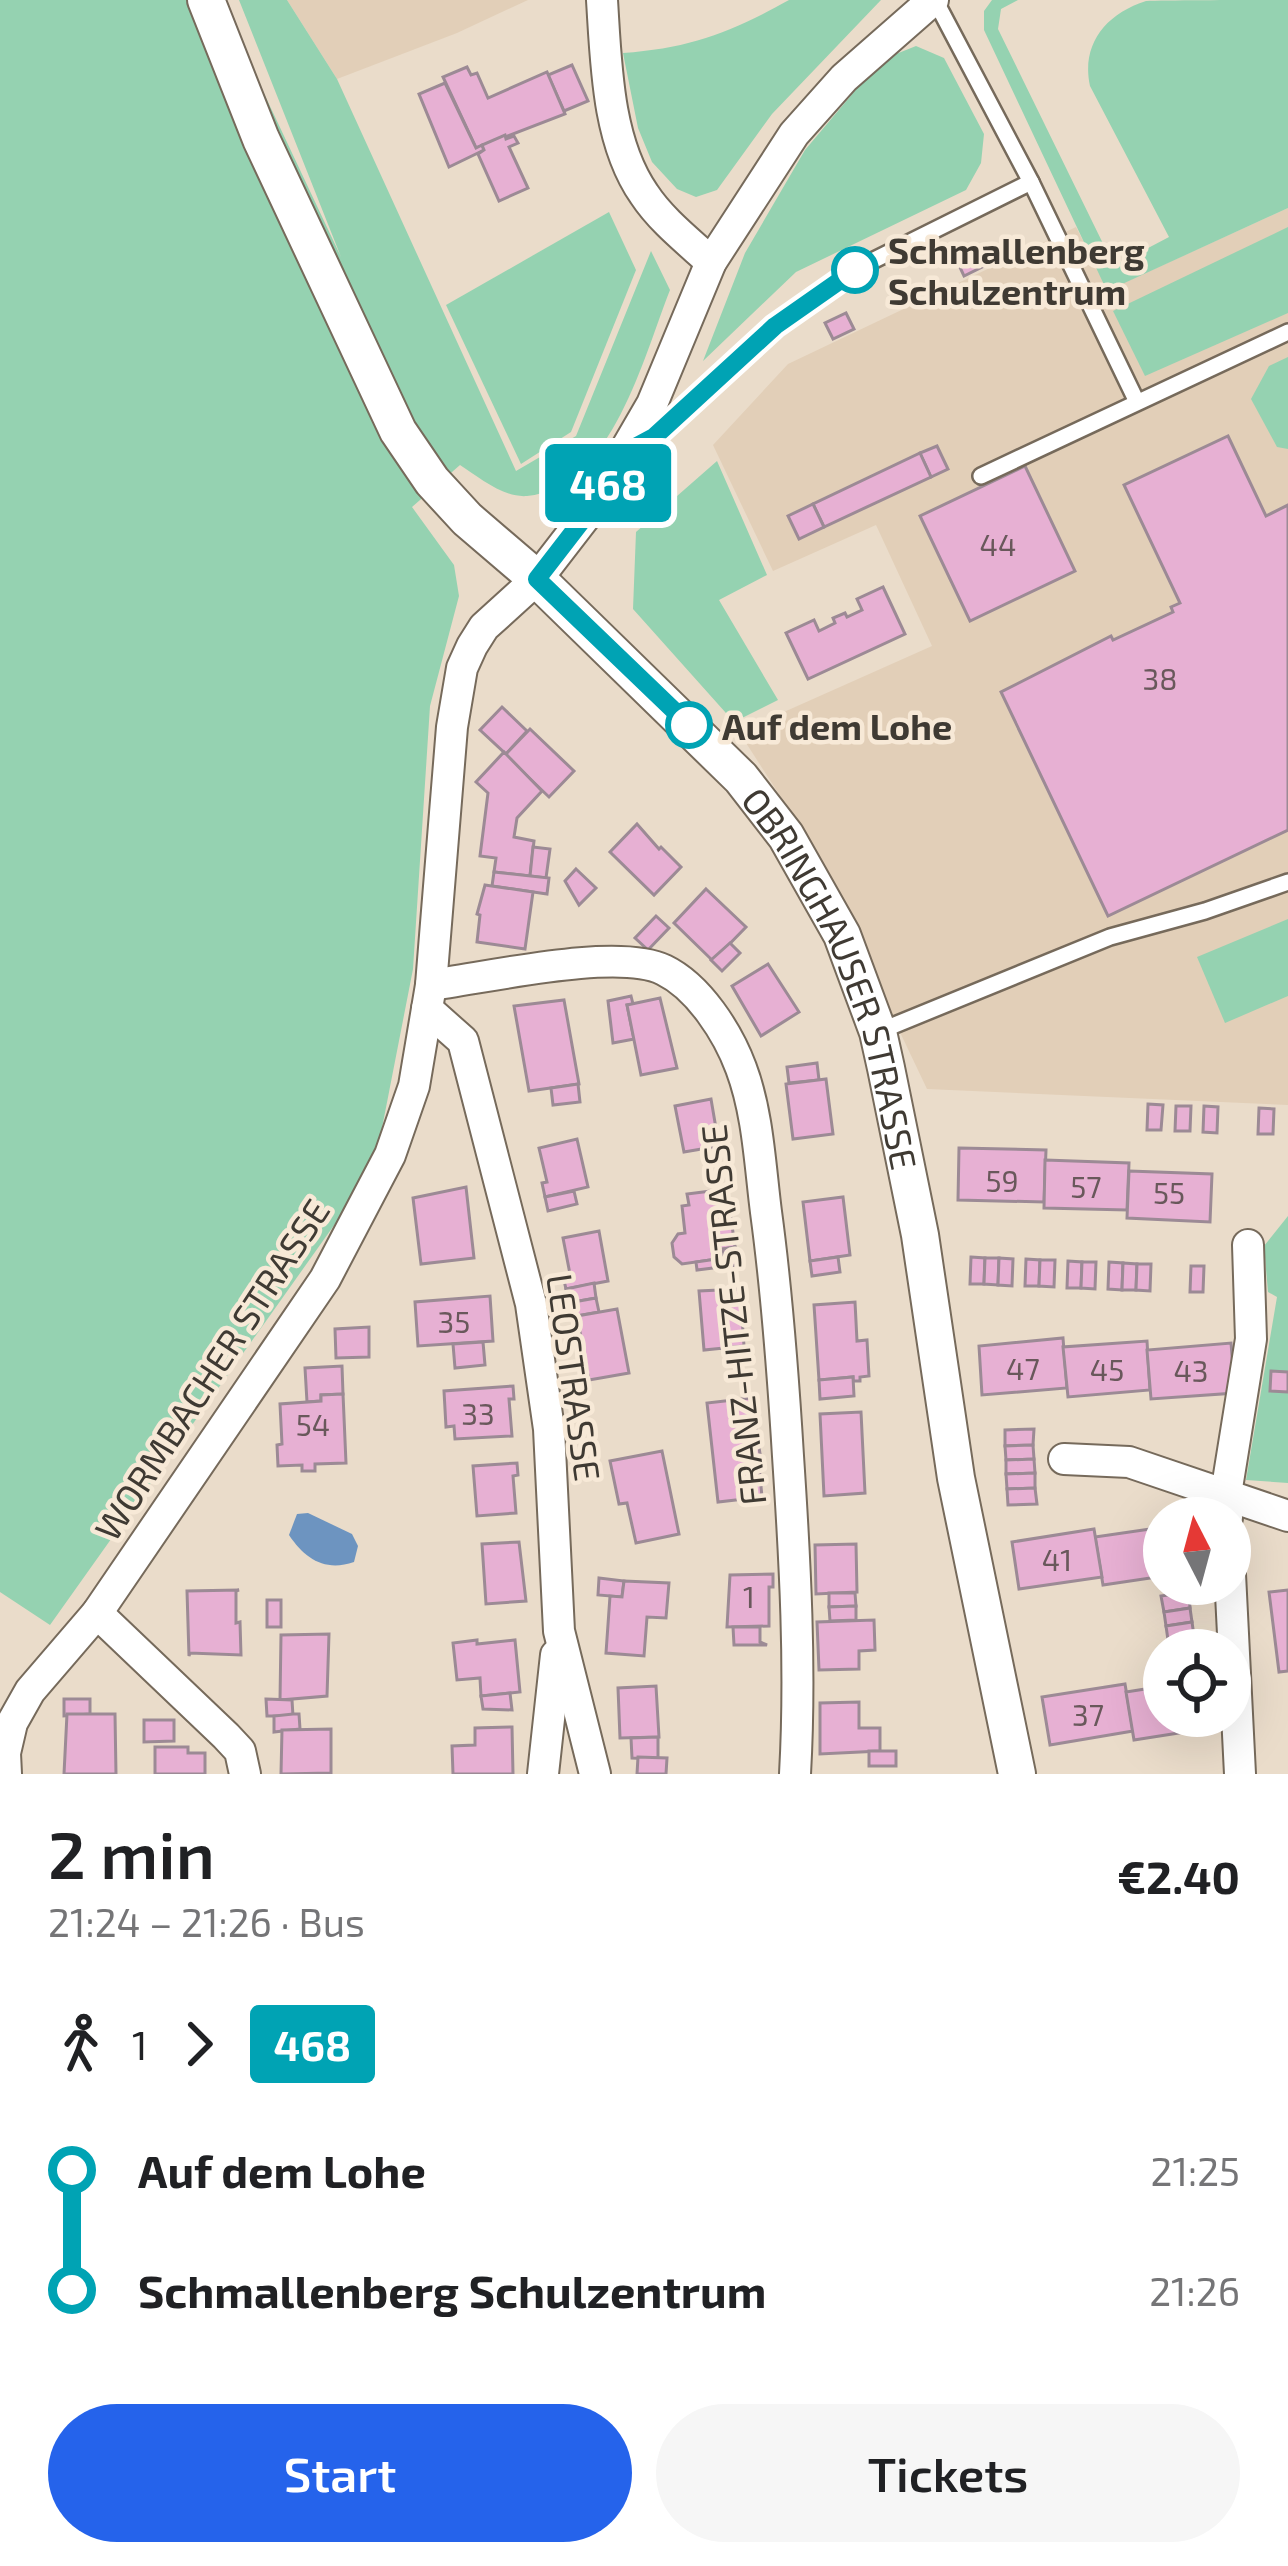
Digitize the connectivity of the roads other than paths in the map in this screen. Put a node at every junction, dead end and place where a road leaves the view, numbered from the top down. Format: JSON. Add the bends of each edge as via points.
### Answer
{"nodes":[{"id":1,"x":206,"y":0,"type":"edge"},
{"id":2,"x":602,"y":0,"type":"edge"},
{"id":3,"x":934,"y":0,"type":"edge"},
{"id":4,"x":1031,"y":182,"type":"junction"},
{"id":5,"x":711,"y":262,"type":"junction"},
{"id":6,"x":1288,"y":332,"type":"edge"},
{"id":7,"x":1136,"y":400,"type":"junction"},
{"id":8,"x":626,"y":452,"type":"junction"},
{"id":9,"x":981,"y":476,"type":"dead end"},
{"id":10,"x":537,"y":579,"type":"junction"},
{"id":11,"x":1288,"y":882,"type":"edge"},
{"id":12,"x":429,"y":997,"type":"junction"},
{"id":13,"x":878,"y":1032,"type":"junction"},
{"id":14,"x":1248,"y":1245,"type":"dead end"},
{"id":15,"x":1064,"y":1459,"type":"dead end"},
{"id":16,"x":1207,"y":1497,"type":"edge"},
{"id":17,"x":1228,"y":1497,"type":"edge"},
{"id":18,"x":1251,"y":1510,"type":"edge"},
{"id":19,"x":1288,"y":1516,"type":"edge"},
{"id":20,"x":1232,"y":1605,"type":"edge"},
{"id":21,"x":97,"y":1612,"type":"junction"},
{"id":22,"x":559,"y":1631,"type":"junction"},
{"id":23,"x":6,"y":1774,"type":"edge"},
{"id":24,"x":245,"y":1774,"type":"edge"},
{"id":25,"x":543,"y":1774,"type":"edge"},
{"id":26,"x":595,"y":1774,"type":"edge"},
{"id":27,"x":795,"y":1774,"type":"edge"},
{"id":28,"x":1017,"y":1774,"type":"edge"},
{"id":29,"x":1240,"y":1774,"type":"edge"}],
"edges":[{"from":1,"to":10,"type":"street","name":"OBRINGHAUSER STRASSE","via":[[261,139],[398,431],[467,519]]},
{"from":2,"to":5,"type":"street","via":[[624,150],[642,193]]},
{"from":3,"to":4,"type":"lane"},
{"from":3,"to":5,"type":"street","name":"WORMBACHER STRASSE","via":[[794,134]]},
{"from":4,"to":7,"type":"lane"},
{"from":4,"to":8,"type":"lane","via":[[808,300],[654,437]]},
{"from":5,"to":8,"type":"street","name":"WORMBACHER STRASSE"},
{"from":6,"to":7,"type":"lane"},
{"from":7,"to":9,"type":"lane"},
{"from":8,"to":10,"type":"street","name":"WORMBACHER STRASSE"},
{"from":10,"to":12,"type":"street","name":"WORMBACHER STRASSE","via":[[484,628],[462,668]]},
{"from":10,"to":13,"type":"street","name":"OBRINGHAUSER STRASSE","via":[[741,778],[786,836],[842,935]]},
{"from":11,"to":13,"type":"lane","via":[[1110,937]]},
{"from":12,"to":21,"type":"street","name":"WORMBACHER STRASSE","via":[[414,1086],[355,1227]]},
{"from":12,"to":22,"type":"street","name":"LEOSTRASSE","via":[[463,1041],[531,1304],[549,1429]]},
{"from":12,"to":27,"type":"street","name":"FRANZ-HITZE-STRASSE","via":[[607,962],[647,964],[691,990],[742,1069],[781,1350]]},
{"from":13,"to":28,"type":"street","name":"OBRINGHAUSER STRASSE"},
{"from":14,"to":17,"type":"street","via":[[1251,1339]]},
{"from":15,"to":16,"type":"street","via":[[1129,1462]]},
{"from":18,"to":19,"type":"street"},
{"from":20,"to":29,"type":"street"},
{"from":21,"to":23,"type":"street","name":"WORMBACHER STRASSE","via":[[12,1723]]},
{"from":21,"to":24,"type":"street","via":[[240,1751]]},
{"from":22,"to":25,"type":"street"},
{"from":22,"to":26,"type":"street","name":"LEOSTRASSE"}]}
